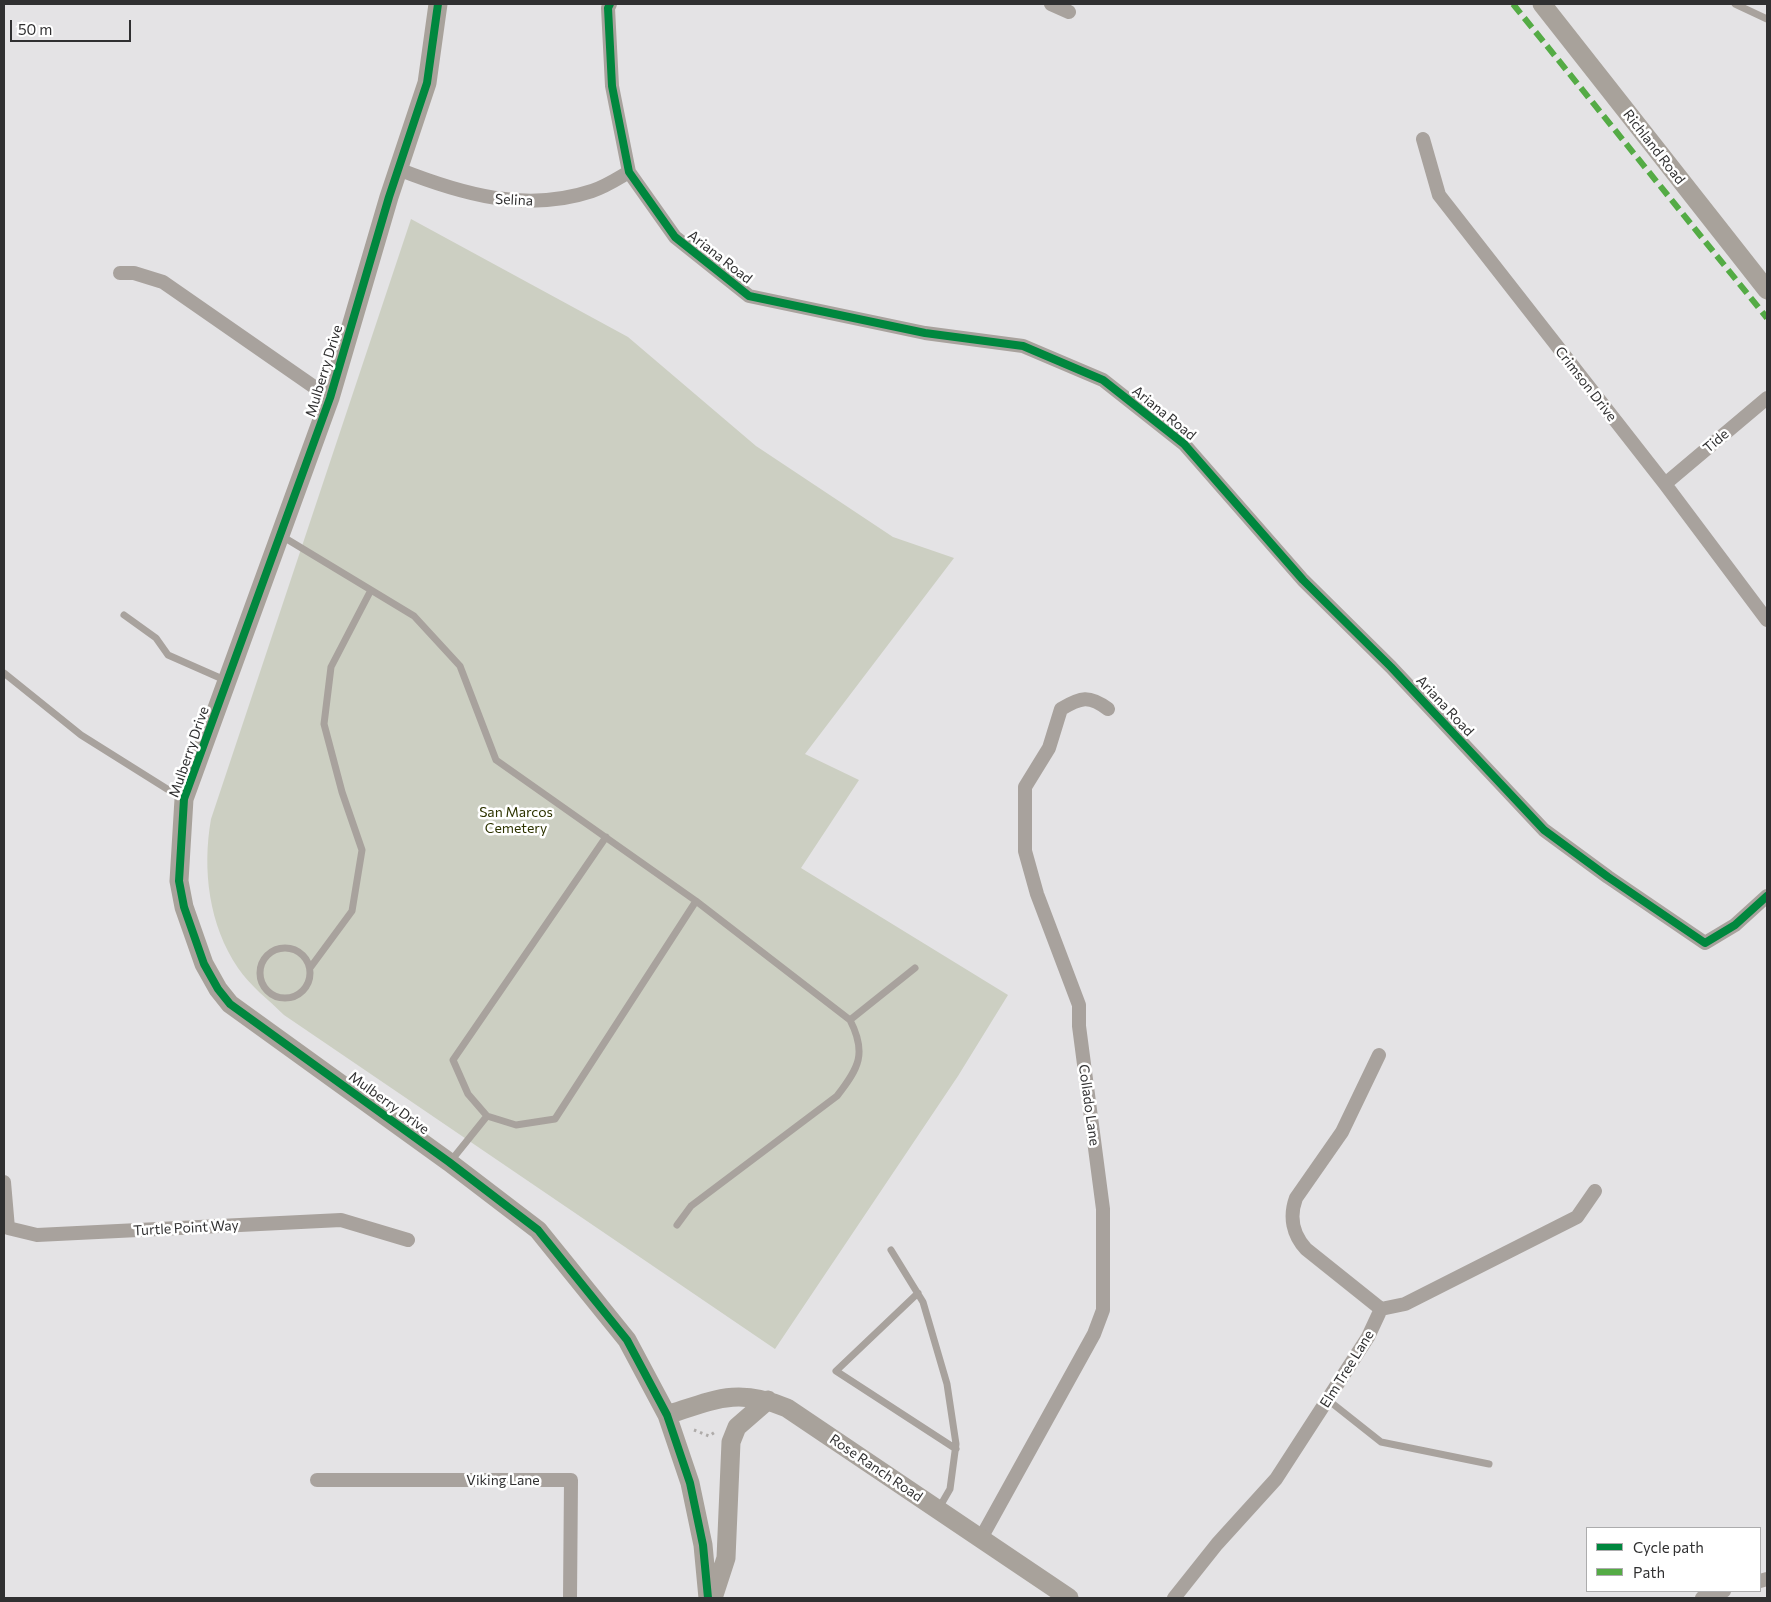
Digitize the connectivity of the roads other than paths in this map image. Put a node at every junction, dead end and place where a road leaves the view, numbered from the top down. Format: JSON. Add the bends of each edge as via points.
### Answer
{"nodes":[{"id":1,"x":438,"y":4,"type":"edge"},
{"id":2,"x":610,"y":4,"type":"edge"},
{"id":3,"x":1051,"y":4,"type":"edge"},
{"id":4,"x":1542,"y":4,"type":"edge"},
{"id":5,"x":1735,"y":4,"type":"edge"},
{"id":6,"x":1069,"y":12,"type":"dead end"},
{"id":7,"x":1767,"y":19,"type":"edge"},
{"id":8,"x":1423,"y":139,"type":"dead end"},
{"id":9,"x":398,"y":169,"type":"junction"},
{"id":10,"x":629,"y":172,"type":"junction"},
{"id":11,"x":120,"y":273,"type":"dead end"},
{"id":12,"x":1767,"y":290,"type":"edge"},
{"id":13,"x":330,"y":398,"type":"junction"},
{"id":14,"x":1767,"y":398,"type":"edge"},
{"id":15,"x":1665,"y":484,"type":"junction"},
{"id":16,"x":280,"y":535,"type":"junction"},
{"id":17,"x":371,"y":590,"type":"junction"},
{"id":18,"x":124,"y":614,"type":"dead end"},
{"id":19,"x":1767,"y":620,"type":"edge"},
{"id":20,"x":4,"y":673,"type":"edge"},
{"id":21,"x":227,"y":681,"type":"junction"},
{"id":22,"x":1108,"y":709,"type":"dead end"},
{"id":23,"x":184,"y":799,"type":"junction"},
{"id":24,"x":606,"y":838,"type":"junction"},
{"id":25,"x":1767,"y":896,"type":"edge"},
{"id":26,"x":696,"y":901,"type":"junction"},
{"id":27,"x":310,"y":968,"type":"junction"},
{"id":28,"x":915,"y":968,"type":"dead end"},
{"id":29,"x":850,"y":1020,"type":"junction"},
{"id":30,"x":1379,"y":1055,"type":"dead end"},
{"id":31,"x":487,"y":1116,"type":"junction"},
{"id":32,"x":449,"y":1162,"type":"junction"},
{"id":33,"x":4,"y":1182,"type":"edge"},
{"id":34,"x":1595,"y":1191,"type":"dead end"},
{"id":35,"x":677,"y":1225,"type":"dead end"},
{"id":36,"x":408,"y":1240,"type":"dead end"},
{"id":37,"x":890,"y":1250,"type":"dead end"},
{"id":38,"x":918,"y":1293,"type":"junction"},
{"id":39,"x":1381,"y":1309,"type":"junction"},
{"id":40,"x":768,"y":1400,"type":"junction"},
{"id":41,"x":1328,"y":1400,"type":"junction"},
{"id":42,"x":667,"y":1415,"type":"junction"},
{"id":43,"x":956,"y":1449,"type":"junction"},
{"id":44,"x":1489,"y":1464,"type":"dead end"},
{"id":45,"x":316,"y":1480,"type":"dead end"},
{"id":46,"x":937,"y":1510,"type":"junction"},
{"id":47,"x":980,"y":1540,"type":"junction"},
{"id":48,"x":1721,"y":1592,"type":"edge"},
{"id":49,"x":570,"y":1598,"type":"edge"},
{"id":50,"x":708,"y":1598,"type":"edge"},
{"id":51,"x":713,"y":1598,"type":"edge"},
{"id":52,"x":1069,"y":1598,"type":"edge"},
{"id":53,"x":1174,"y":1598,"type":"edge"},
{"id":54,"x":1702,"y":1598,"type":"edge"}],
"edges":[{"from":1,"to":9,"type":"main road","name":"Mulberry Drive","via":[[427,83]]},
{"from":2,"to":10,"type":"street","name":"Ariana Road","via":[[612,86]]},
{"from":3,"to":6,"type":"street"},
{"from":4,"to":12,"type":"main road","name":"Richland Road"},
{"from":5,"to":7,"type":"lane"},
{"from":8,"to":15,"type":"street","name":"Crimson Drive","via":[[1439,195]]},
{"from":9,"to":10,"type":"street","name":"Selina","via":[[485,198],[530,202],[563,199],[593,191]]},
{"from":9,"to":13,"type":"main road","name":"Mulberry Drive"},
{"from":10,"to":25,"type":"street","name":"Ariana Road","via":[[675,237],[749,296],[925,333],[1023,346],[1103,380],[1184,444],[1303,580],[1391,667],[1544,830],[1705,943],[1734,925]]},
{"from":11,"to":13,"type":"street","via":[[163,282]]},
{"from":13,"to":16,"type":"main road","name":"Mulberry Drive"},
{"from":14,"to":15,"type":"street","name":"Tide"},
{"from":15,"to":19,"type":"street","name":"Crimson Drive"},
{"from":16,"to":17,"type":"lane"},
{"from":16,"to":21,"type":"main road","name":"Mulberry Drive"},
{"from":17,"to":24,"type":"lane","via":[[414,616],[460,666],[496,760]]},
{"from":17,"to":27,"type":"lane","via":[[331,667],[324,724],[362,850],[352,911]]},
{"from":18,"to":21,"type":"lane","via":[[156,638],[168,655]]},
{"from":20,"to":23,"type":"lane","via":[[81,735]]},
{"from":21,"to":23,"type":"main road","name":"Mulberry Drive"},
{"from":22,"to":47,"type":"street","name":"Collado Lane","via":[[1096,700],[1079,698],[1062,709],[1049,748],[1025,787],[1025,851],[1037,894],[1079,1004],[1079,1026],[1103,1208],[1103,1310],[1094,1334]]},
{"from":23,"to":32,"type":"main road","name":"Mulberry Drive","via":[[179,881],[190,926],[204,964],[218,989],[230,1004]]},
{"from":24,"to":26,"type":"lane"},
{"from":24,"to":31,"type":"lane","via":[[453,1060],[468,1094]]},
{"from":26,"to":29,"type":"lane"},
{"from":26,"to":31,"type":"lane","via":[[556,1119],[516,1125]]},
{"from":27,"to":27,"type":"lane","via":[[302,954],[294,949],[279,948],[262,962],[260,978],[267,990],[288,998],[302,991]]},
{"from":28,"to":29,"type":"lane"},
{"from":29,"to":35,"type":"lane","via":[[857,1034],[861,1056],[852,1078],[837,1096],[691,1206]]},
{"from":30,"to":39,"type":"street","via":[[1342,1132],[1292,1208],[1296,1238]]},
{"from":31,"to":32,"type":"lane"},
{"from":32,"to":42,"type":"main road","name":"Mulberry Drive","via":[[538,1230],[627,1340]]},
{"from":33,"to":36,"type":"street","name":"Turtle Point Way","via":[[8,1228],[37,1235],[341,1220]]},
{"from":34,"to":39,"type":"street","via":[[1576,1218],[1405,1304]]},
{"from":37,"to":38,"type":"lane"},
{"from":38,"to":43,"type":"lane","via":[[924,1302],[947,1384]]},
{"from":38,"to":43,"type":"lane","via":[[836,1371]]},
{"from":39,"to":41,"type":"street","name":"Elm Tree Lane","via":[[1368,1338]]},
{"from":40,"to":42,"type":"main road","name":"Rose Ranch Road","via":[[746,1395],[724,1397]]},
{"from":40,"to":46,"type":"main road","name":"Rose Ranch Road","via":[[787,1408]]},
{"from":40,"to":51,"type":"main road","via":[[737,1427],[731,1442],[726,1558]]},
{"from":41,"to":44,"type":"lane","via":[[1381,1442]]},
{"from":41,"to":53,"type":"street","name":"Elm Tree Lane","via":[[1276,1479]]},
{"from":42,"to":50,"type":"main road","name":"Mulberry Drive","via":[[692,1492],[704,1545]]},
{"from":43,"to":46,"type":"lane","via":[[950,1488]]},
{"from":45,"to":49,"type":"street","name":"Viking Lane","via":[[571,1480]]},
{"from":46,"to":47,"type":"main road","name":"Rose Ranch Road"},
{"from":47,"to":52,"type":"main road","name":"Rose Ranch Road"},
{"from":48,"to":54,"type":"street"}]}
